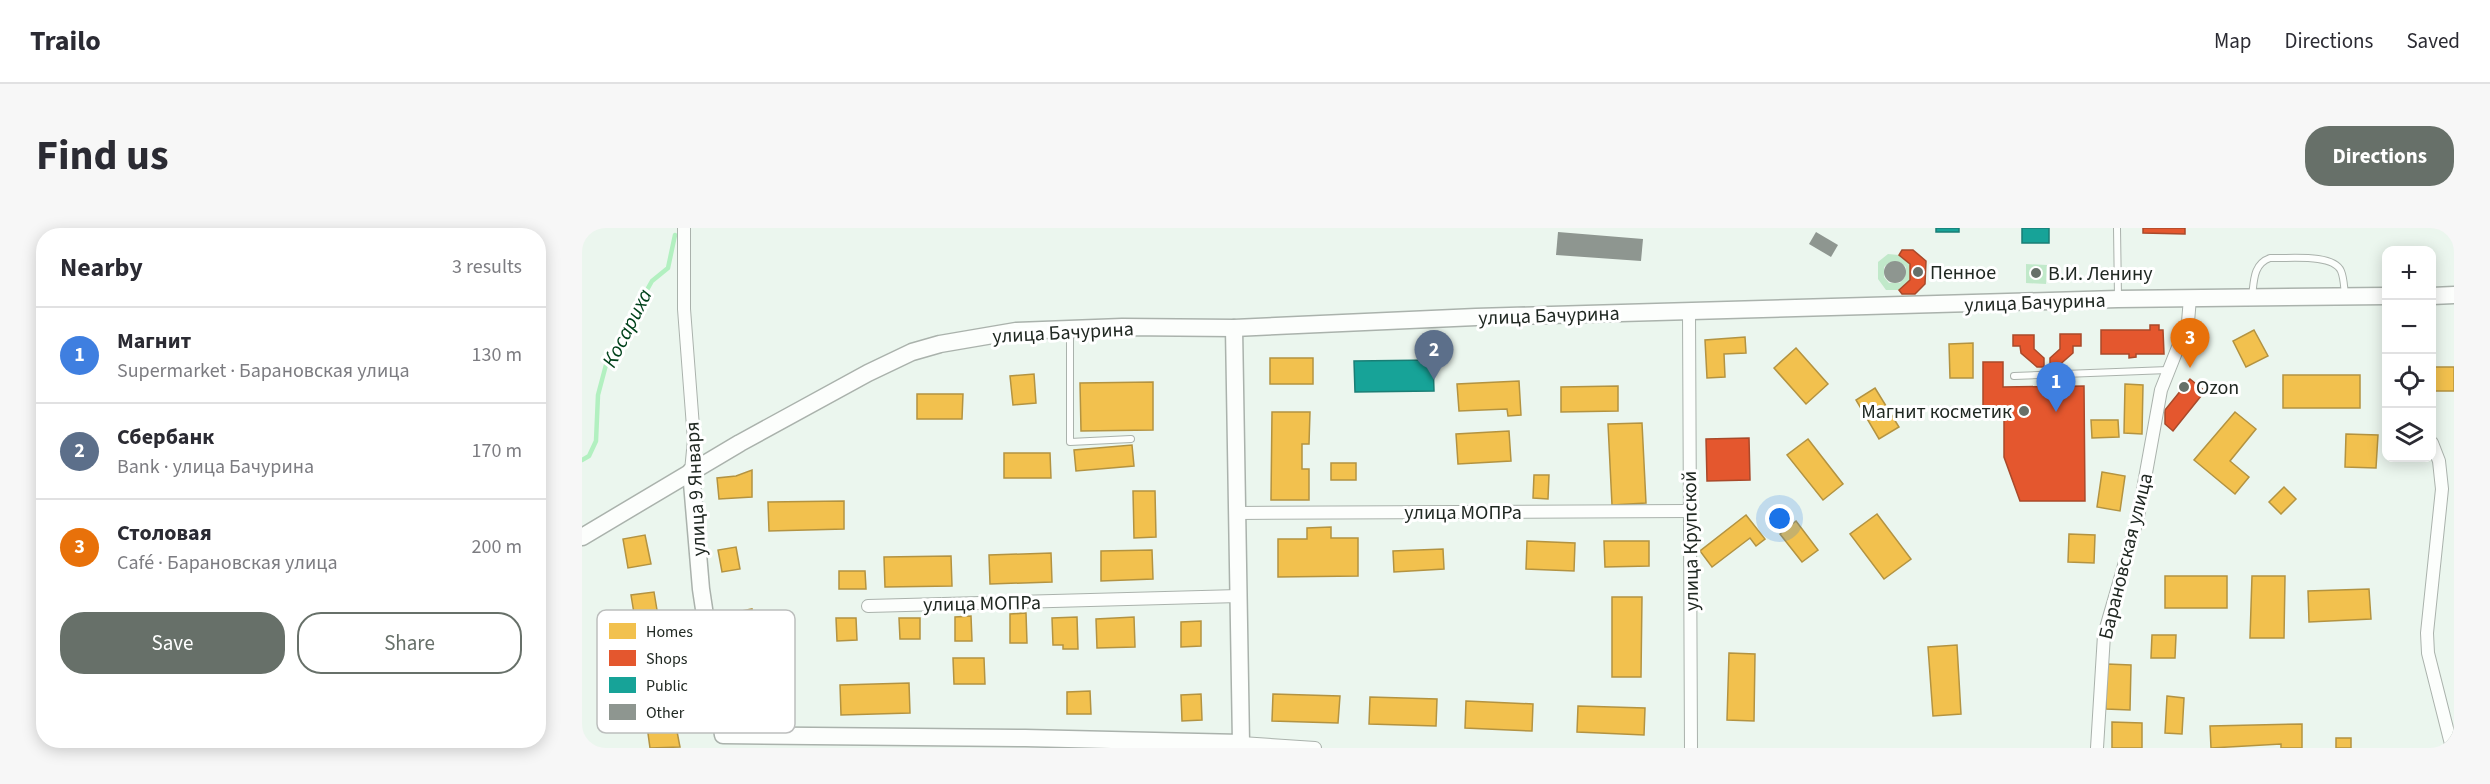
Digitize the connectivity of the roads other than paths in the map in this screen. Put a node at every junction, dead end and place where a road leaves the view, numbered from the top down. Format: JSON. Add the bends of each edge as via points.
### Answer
{"nodes":[{"id":1,"x":684,"y":228,"type":"edge"},
{"id":2,"x":2117,"y":228,"type":"edge"},
{"id":3,"x":2454,"y":295,"type":"edge"},
{"id":4,"x":2382,"y":296,"type":"edge"},
{"id":5,"x":2436,"y":296,"type":"edge"},
{"id":6,"x":2345,"y":297,"type":"junction"},
{"id":7,"x":2190,"y":298,"type":"junction"},
{"id":8,"x":2252,"y":298,"type":"junction"},
{"id":9,"x":2118,"y":299,"type":"junction"},
{"id":10,"x":1689,"y":311,"type":"junction"},
{"id":11,"x":1234,"y":328,"type":"junction"},
{"id":12,"x":1070,"y":329,"type":"junction"},
{"id":13,"x":2168,"y":370,"type":"junction"},
{"id":14,"x":2014,"y":376,"type":"dead end"},
{"id":15,"x":1131,"y":439,"type":"dead end"},
{"id":16,"x":2436,"y":453,"type":"edge"},
{"id":17,"x":691,"y":471,"type":"junction"},
{"id":18,"x":1689,"y":511,"type":"junction"},
{"id":19,"x":1236,"y":513,"type":"junction"},
{"id":20,"x":582,"y":537,"type":"edge"},
{"id":21,"x":1239,"y":596,"type":"junction"},
{"id":22,"x":868,"y":606,"type":"dead end"},
{"id":23,"x":704,"y":610,"type":"edge"},
{"id":24,"x":726,"y":742,"type":"edge"},
{"id":25,"x":1026,"y":743,"type":"edge"},
{"id":26,"x":1241,"y":743,"type":"junction"},
{"id":27,"x":1315,"y":748,"type":"edge"},
{"id":28,"x":1691,"y":748,"type":"edge"},
{"id":29,"x":2097,"y":748,"type":"edge"},
{"id":30,"x":2452,"y":748,"type":"edge"}],
"edges":[{"from":1,"to":17,"type":"street","name":"улица 9 Января","via":[[684,309],[694,440]]},
{"from":2,"to":9,"type":"lane"},
{"from":3,"to":5,"type":"street"},
{"from":4,"to":6,"type":"street","name":"улица Бачурина"},
{"from":6,"to":8,"type":"street","name":"улица Бачурина"},
{"from":6,"to":8,"type":"lane","via":[[2341,272],[2331,262],[2270,258],[2258,267]]},
{"from":7,"to":8,"type":"street","name":"улица Бачурина"},
{"from":7,"to":9,"type":"street","name":"улица Бачурина"},
{"from":7,"to":13,"type":"street","name":"Барановская улица","via":[[2188,322]]},
{"from":9,"to":10,"type":"street","name":"улица Бачурина"},
{"from":10,"to":11,"type":"street","name":"улица Бачурина"},
{"from":10,"to":18,"type":"street","name":"улица Крупской"},
{"from":11,"to":12,"type":"street","name":"улица Бачурина"},
{"from":11,"to":19,"type":"street"},
{"from":12,"to":15,"type":"lane","via":[[1070,442]]},
{"from":12,"to":17,"type":"street","name":"улица Бачурина","via":[[959,339],[912,352]]},
{"from":13,"to":14,"type":"lane"},
{"from":13,"to":29,"type":"street","name":"Барановская улица","via":[[2157,404],[2138,517],[2104,635]]},
{"from":16,"to":30,"type":"street","via":[[2442,489],[2428,653]]},
{"from":17,"to":20,"type":"street","name":"улица Бачурина"},
{"from":17,"to":23,"type":"street","name":"улица 9 Января"},
{"from":18,"to":19,"type":"street","name":"улица МОПРа"},
{"from":18,"to":28,"type":"street","name":"улица Крупской"},
{"from":19,"to":21,"type":"street"},
{"from":21,"to":22,"type":"street","name":"улица МОПРа"},
{"from":21,"to":26,"type":"street"},
{"from":24,"to":25,"type":"street"},
{"from":25,"to":26,"type":"street"},
{"from":26,"to":27,"type":"street"}]}
